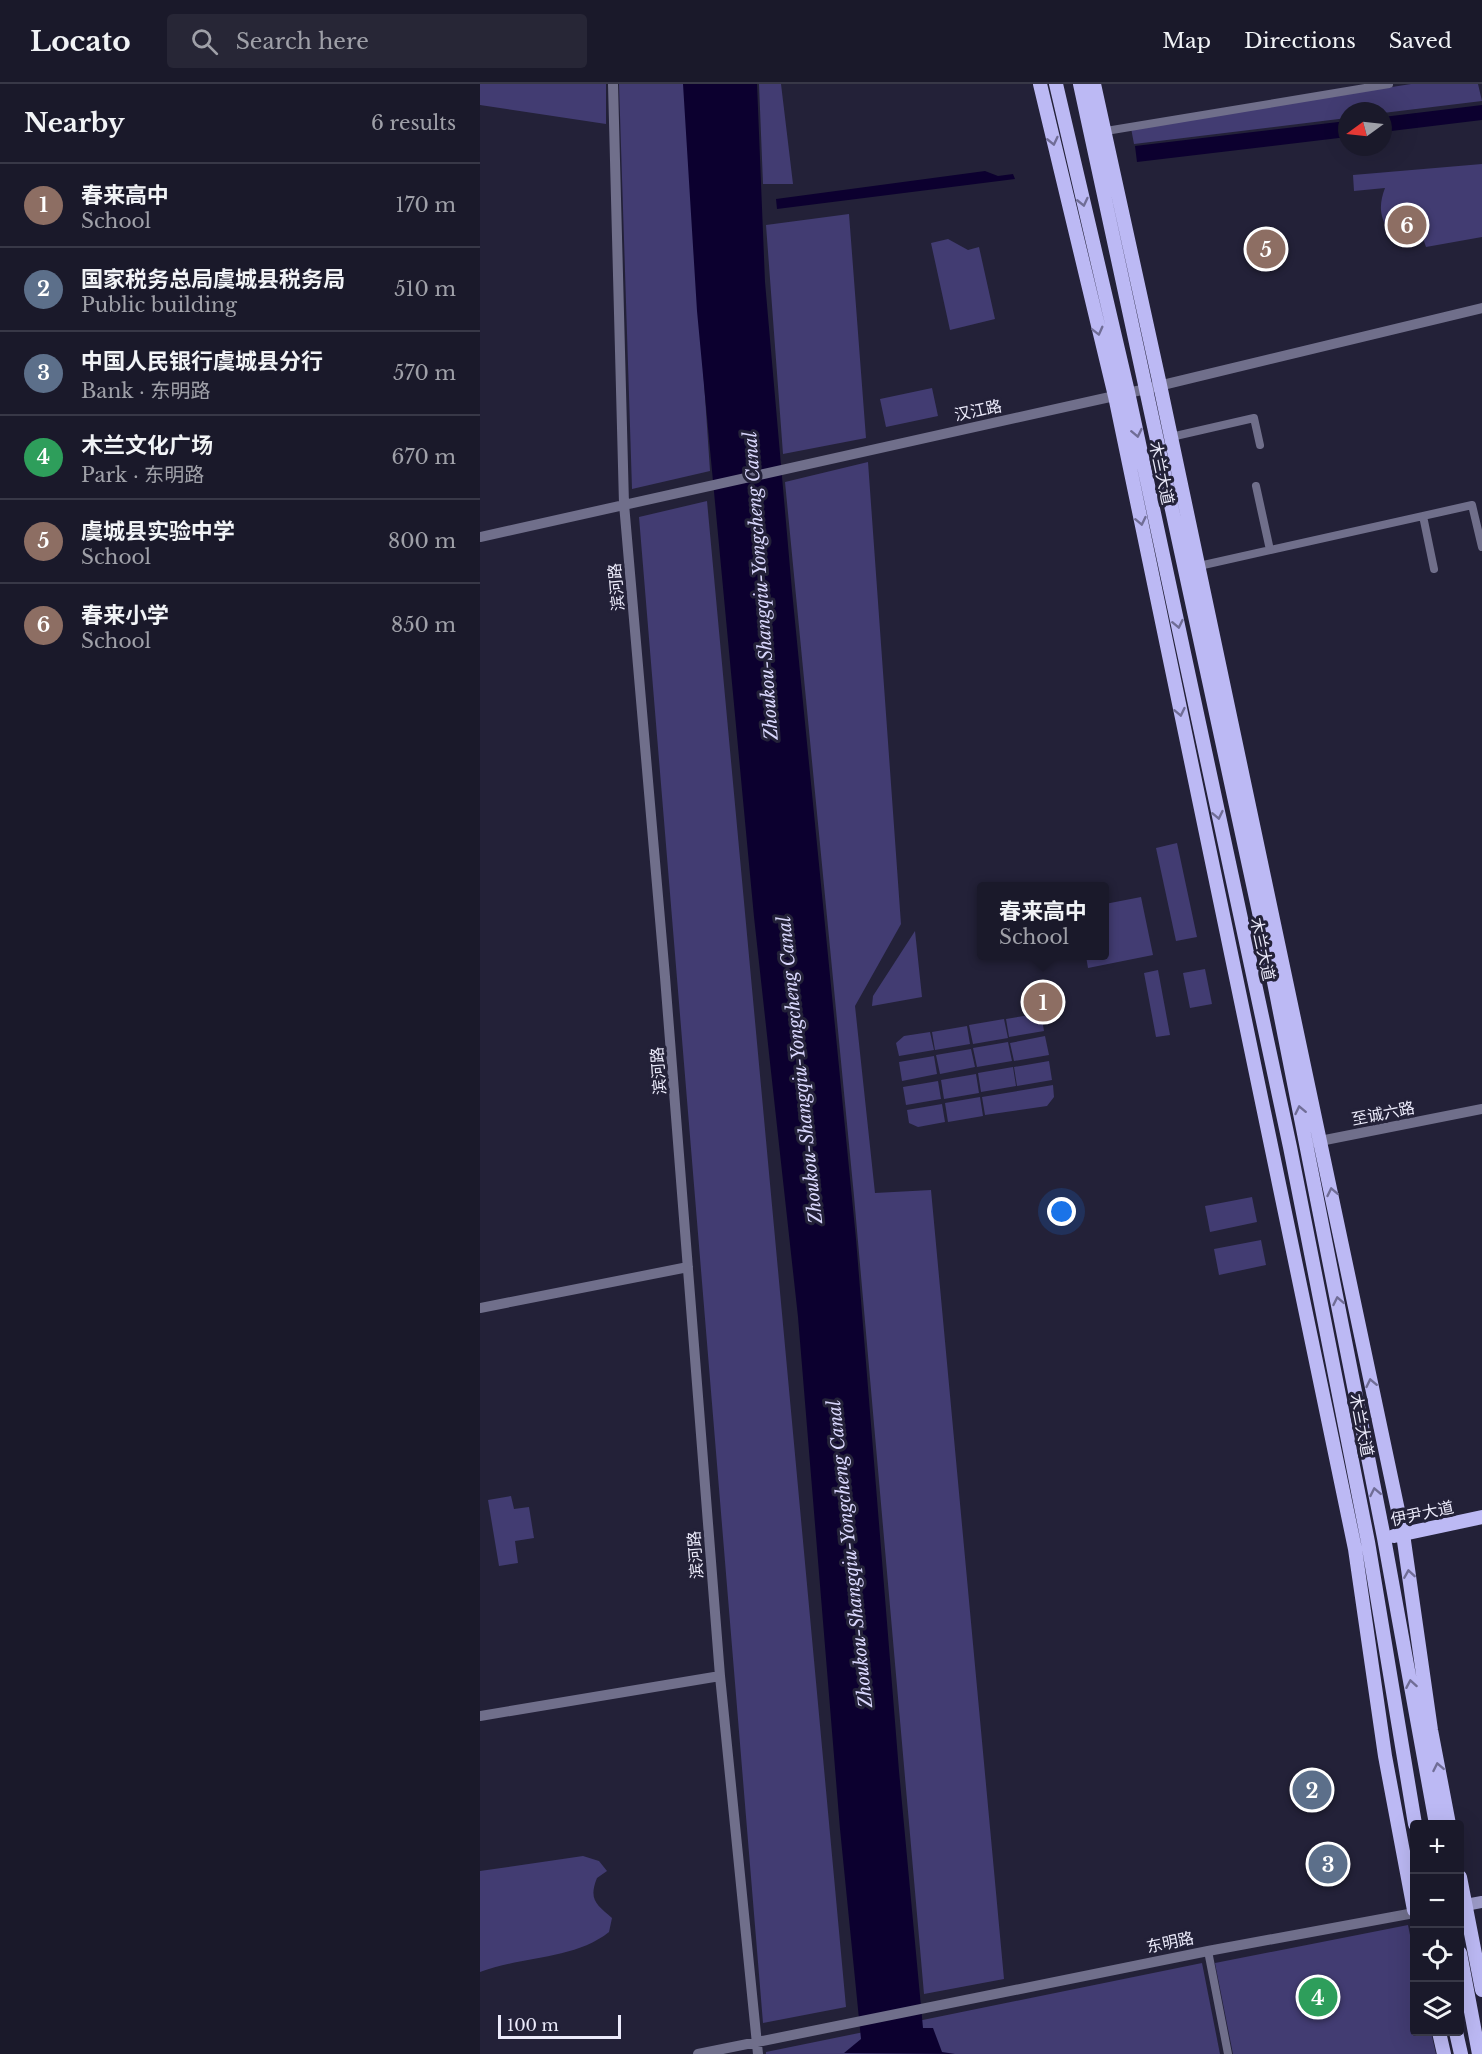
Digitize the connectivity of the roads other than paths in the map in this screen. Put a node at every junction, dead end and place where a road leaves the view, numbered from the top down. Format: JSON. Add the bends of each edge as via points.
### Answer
{"nodes":[{"id":1,"x":613,"y":84,"type":"edge"},
{"id":2,"x":1040,"y":84,"type":"edge"},
{"id":3,"x":1056,"y":84,"type":"edge"},
{"id":4,"x":1080,"y":84,"type":"edge"},
{"id":5,"x":1094,"y":84,"type":"edge"},
{"id":6,"x":1389,"y":84,"type":"edge"},
{"id":7,"x":1105,"y":131,"type":"junction"},
{"id":8,"x":1090,"y":133,"type":"junction"},
{"id":9,"x":1482,"y":308,"type":"edge"},
{"id":10,"x":1160,"y":385,"type":"junction"},
{"id":11,"x":1146,"y":388,"type":"junction"},
{"id":12,"x":1121,"y":394,"type":"junction"},
{"id":13,"x":1171,"y":437,"type":"junction"},
{"id":14,"x":1260,"y":445,"type":"dead end"},
{"id":15,"x":1256,"y":486,"type":"dead end"},
{"id":16,"x":624,"y":504,"type":"junction"},
{"id":17,"x":1423,"y":516,"type":"junction"},
{"id":18,"x":480,"y":537,"type":"edge"},
{"id":19,"x":1482,"y":547,"type":"edge"},
{"id":20,"x":1270,"y":550,"type":"junction"},
{"id":21,"x":1199,"y":566,"type":"junction"},
{"id":22,"x":1434,"y":569,"type":"dead end"},
{"id":23,"x":1482,"y":1109,"type":"edge"},
{"id":24,"x":1314,"y":1142,"type":"junction"},
{"id":25,"x":1290,"y":1147,"type":"junction"},
{"id":26,"x":688,"y":1267,"type":"junction"},
{"id":27,"x":480,"y":1308,"type":"edge"},
{"id":28,"x":1482,"y":1516,"type":"edge"},
{"id":29,"x":1403,"y":1534,"type":"junction"},
{"id":30,"x":1384,"y":1538,"type":"junction"},
{"id":31,"x":1368,"y":1542,"type":"junction"},
{"id":32,"x":720,"y":1676,"type":"junction"},
{"id":33,"x":480,"y":1716,"type":"edge"},
{"id":34,"x":1414,"y":1820,"type":"edge"},
{"id":35,"x":1435,"y":1820,"type":"edge"},
{"id":36,"x":1448,"y":1820,"type":"edge"},
{"id":37,"x":1410,"y":1890,"type":"edge"},
{"id":38,"x":1482,"y":1902,"type":"edge"},
{"id":39,"x":1464,"y":1905,"type":"edge"},
{"id":40,"x":1410,"y":1913,"type":"edge"},
{"id":41,"x":1464,"y":1914,"type":"edge"},
{"id":42,"x":1208,"y":1951,"type":"junction"},
{"id":43,"x":1464,"y":1974,"type":"edge"},
{"id":44,"x":1482,"y":1990,"type":"edge"},
{"id":45,"x":1440,"y":2036,"type":"edge"},
{"id":46,"x":1457,"y":2036,"type":"edge"},
{"id":47,"x":757,"y":2048,"type":"edge"},
{"id":48,"x":698,"y":2054,"type":"edge"},
{"id":49,"x":1228,"y":2054,"type":"edge"},
{"id":50,"x":1444,"y":2054,"type":"edge"},
{"id":51,"x":1461,"y":2054,"type":"edge"},
{"id":52,"x":1479,"y":2054,"type":"edge"}],
"edges":[{"from":1,"to":16,"type":"street","name":"滨河路"},
{"from":2,"to":12,"type":"main road","one_way":true},
{"from":3,"to":12,"type":"main road","name":"木兰大道","one_way":true},
{"from":4,"to":8,"type":"main road","name":"木兰大道"},
{"from":5,"to":7,"type":"main road"},
{"from":6,"to":7,"type":"street"},
{"from":7,"to":8,"type":"street"},
{"from":7,"to":10,"type":"main road"},
{"from":8,"to":11,"type":"main road","name":"木兰大道"},
{"from":9,"to":10,"type":"street","name":"汉江路"},
{"from":10,"to":11,"type":"street","name":"汉江路"},
{"from":10,"to":13,"type":"main road"},
{"from":11,"to":12,"type":"street","name":"汉江路"},
{"from":24,"to":11,"type":"main road","name":"木兰大道","one_way":true},
{"from":12,"to":16,"type":"street","name":"汉江路"},
{"from":12,"to":25,"type":"main road","name":"木兰大道","one_way":true},
{"from":12,"to":37,"type":"main road","one_way":true,"via":[[1355,1549],[1385,1756]]},
{"from":13,"to":14,"type":"street","via":[[1254,418]]},
{"from":13,"to":21,"type":"main road"},
{"from":15,"to":20,"type":"street"},
{"from":16,"to":18,"type":"street","name":"汉江路"},
{"from":16,"to":26,"type":"street","name":"滨河路"},
{"from":17,"to":19,"type":"street","via":[[1473,505]]},
{"from":17,"to":20,"type":"street"},
{"from":17,"to":22,"type":"street"},
{"from":20,"to":21,"type":"street"},
{"from":21,"to":24,"type":"main road"},
{"from":23,"to":24,"type":"street","name":"至诚六路"},
{"from":24,"to":25,"type":"street","name":"至诚六路"},
{"from":29,"to":24,"type":"main road","one_way":true},
{"from":30,"to":24,"type":"main road","name":"木兰大道","one_way":true},
{"from":25,"to":31,"type":"main road","name":"木兰大道"},
{"from":26,"to":27,"type":"street"},
{"from":26,"to":32,"type":"street","name":"滨河路"},
{"from":28,"to":29,"type":"main road","name":"伊尹大道"},
{"from":29,"to":30,"type":"main road","name":"伊尹大道"},
{"from":36,"to":29,"type":"main road","one_way":true},
{"from":30,"to":31,"type":"main road","name":"伊尹大道"},
{"from":35,"to":30,"type":"main road","name":"木兰大道","one_way":true},
{"from":31,"to":34,"type":"main road","name":"木兰大道"},
{"from":32,"to":33,"type":"street"},
{"from":32,"to":47,"type":"street","name":"滨河路"},
{"from":38,"to":39,"type":"main road"},
{"from":40,"to":42,"type":"street","name":"东明路"},
{"from":41,"to":44,"type":"main road"},
{"from":42,"to":47,"type":"street","name":"东明路","via":[[851,2024]]},
{"from":42,"to":49,"type":"street"},
{"from":43,"to":52,"type":"main road"},
{"from":45,"to":50,"type":"main road"},
{"from":46,"to":51,"type":"main road"},
{"from":47,"to":48,"type":"street"}]}
